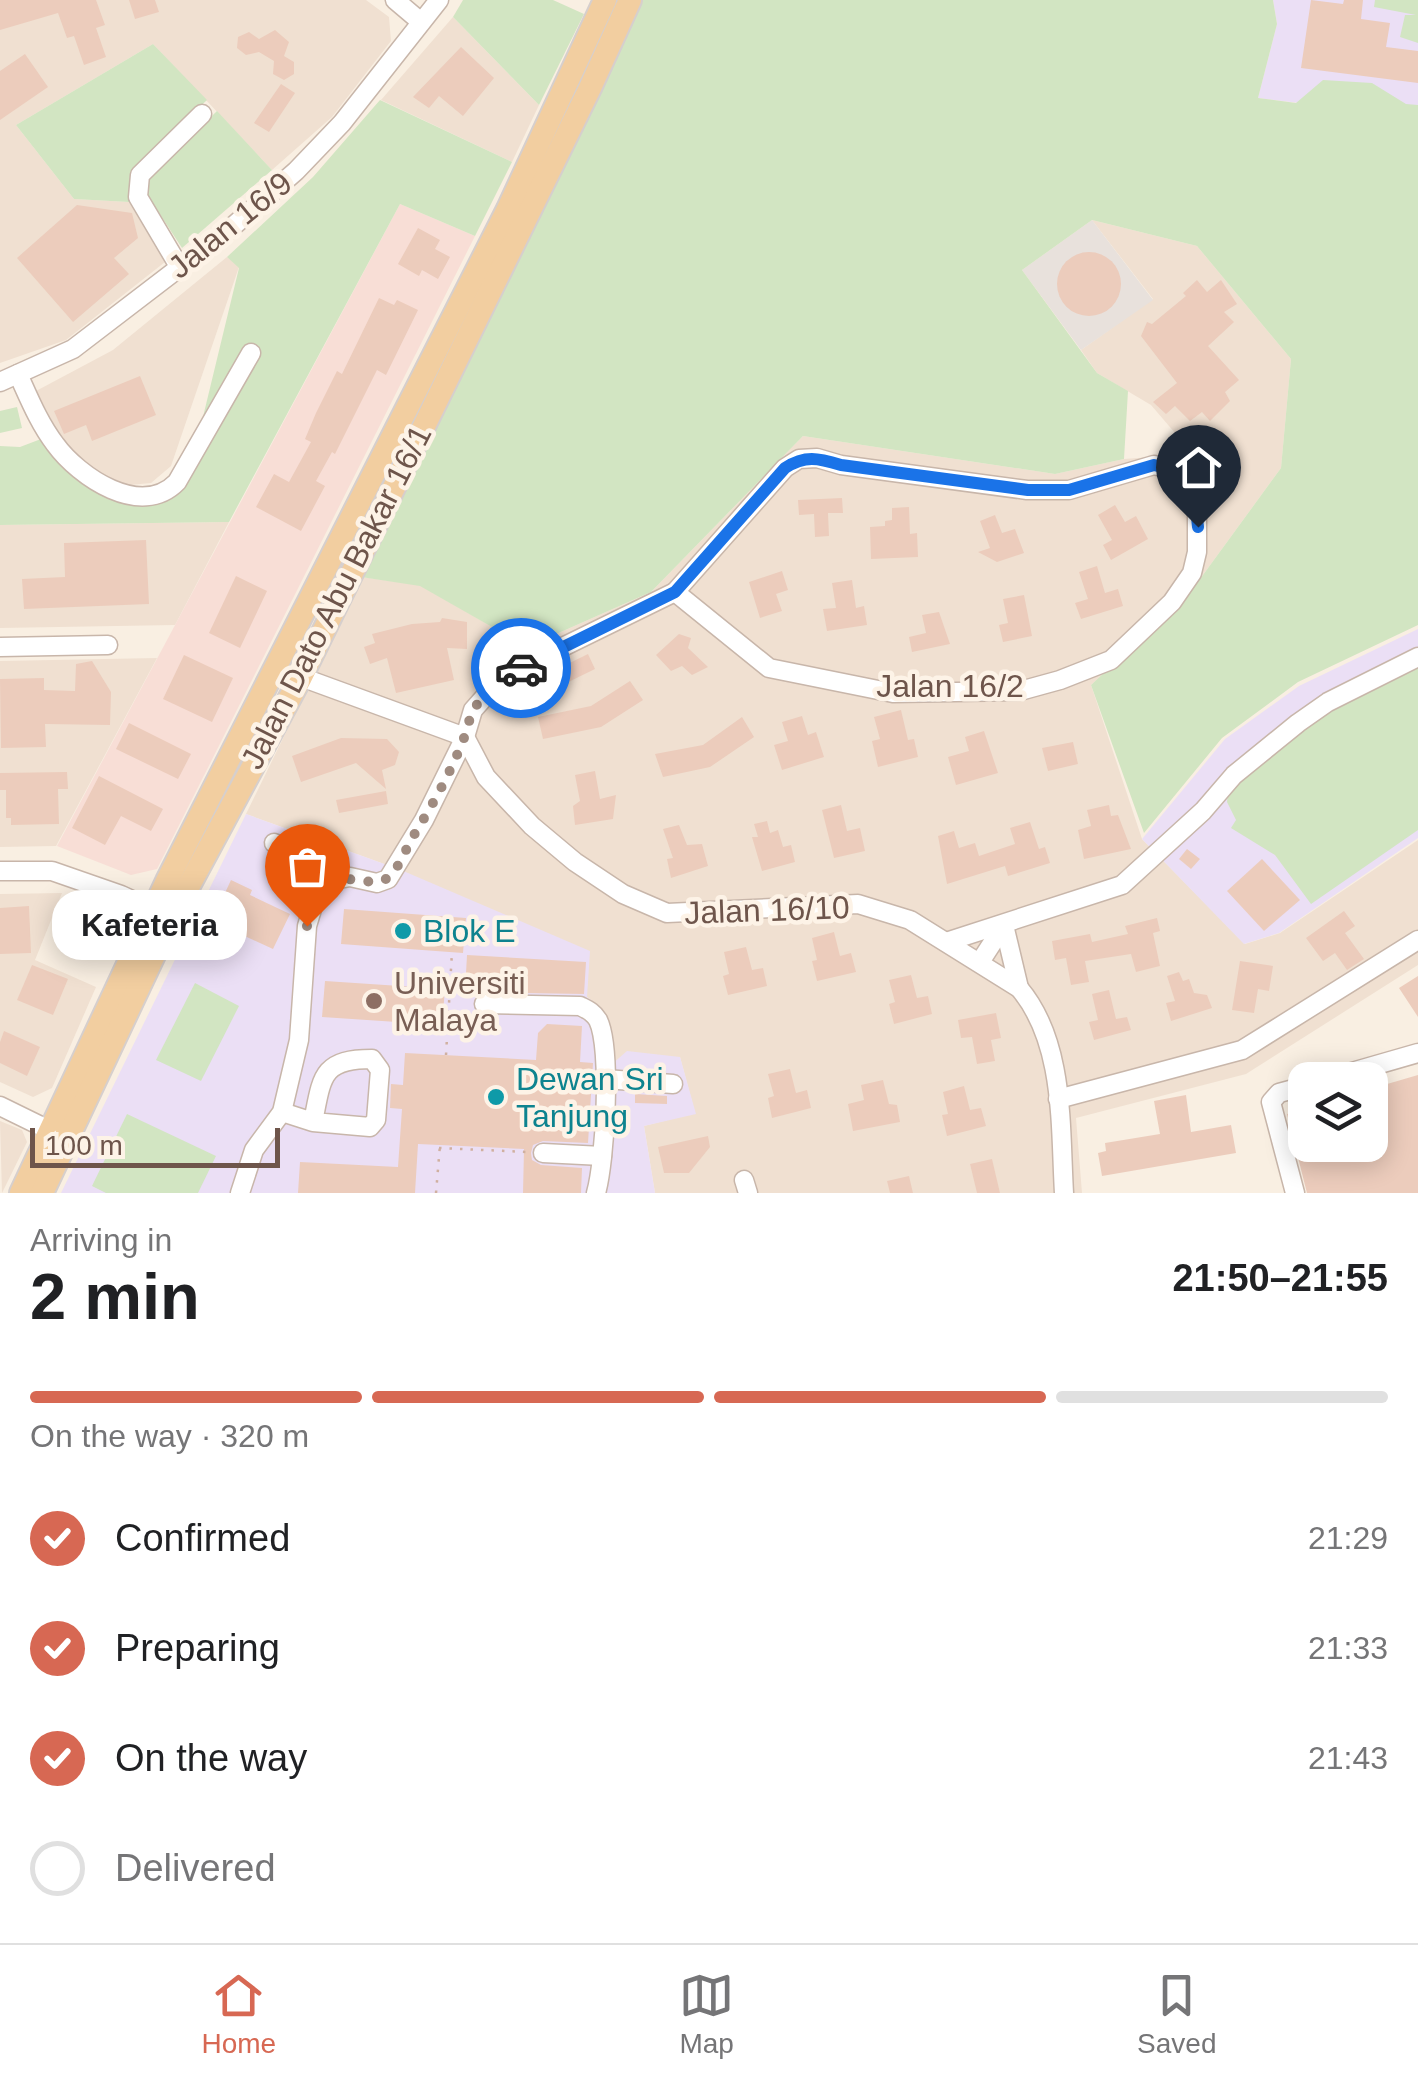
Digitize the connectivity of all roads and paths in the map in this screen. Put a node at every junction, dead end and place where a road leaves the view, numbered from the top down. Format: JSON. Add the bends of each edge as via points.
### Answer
{"nodes":[{"id":1,"x":395,"y":0,"type":"edge"},
{"id":2,"x":439,"y":0,"type":"edge"},
{"id":3,"x":605,"y":0,"type":"edge"},
{"id":4,"x":630,"y":0,"type":"edge"},
{"id":5,"x":422,"y":22,"type":"junction"},
{"id":6,"x":202,"y":114,"type":"dead end"},
{"id":7,"x":180,"y":268,"type":"junction"},
{"id":8,"x":252,"y":353,"type":"dead end"},
{"id":9,"x":18,"y":374,"type":"junction"},
{"id":10,"x":0,"y":382,"type":"edge"},
{"id":11,"x":675,"y":592,"type":"junction"},
{"id":12,"x":108,"y":645,"type":"dead end"},
{"id":13,"x":0,"y":647,"type":"edge"},
{"id":14,"x":1418,"y":657,"type":"edge"},
{"id":15,"x":300,"y":677,"type":"junction"},
{"id":16,"x":465,"y":737,"type":"junction"},
{"id":17,"x":274,"y":843,"type":"dead end"},
{"id":18,"x":0,"y":872,"type":"edge"},
{"id":19,"x":334,"y":880,"type":"junction"},
{"id":20,"x":162,"y":914,"type":"junction"},
{"id":21,"x":1004,"y":924,"type":"junction"},
{"id":22,"x":1418,"y":940,"type":"edge"},
{"id":23,"x":946,"y":942,"type":"junction"},
{"id":24,"x":452,"y":952,"type":"dead end"},
{"id":25,"x":980,"y":962,"type":"junction"},
{"id":26,"x":1019,"y":988,"type":"junction"},
{"id":27,"x":484,"y":1004,"type":"dead end"},
{"id":28,"x":1418,"y":1053,"type":"edge"},
{"id":29,"x":446,"y":1055,"type":"dead end"},
{"id":30,"x":1387,"y":1062,"type":"edge"},
{"id":31,"x":605,"y":1079,"type":"junction"},
{"id":32,"x":674,"y":1084,"type":"dead end"},
{"id":33,"x":1288,"y":1091,"type":"edge"},
{"id":34,"x":1058,"y":1099,"type":"junction"},
{"id":35,"x":0,"y":1106,"type":"edge"},
{"id":36,"x":282,"y":1112,"type":"junction"},
{"id":37,"x":313,"y":1122,"type":"junction"},
{"id":38,"x":51,"y":1131,"type":"junction"},
{"id":39,"x":543,"y":1153,"type":"joint"},
{"id":40,"x":602,"y":1156,"type":"junction"},
{"id":41,"x":21,"y":1193,"type":"edge"},
{"id":42,"x":42,"y":1193,"type":"edge"},
{"id":43,"x":240,"y":1193,"type":"edge"},
{"id":44,"x":436,"y":1193,"type":"edge"},
{"id":45,"x":596,"y":1193,"type":"edge"},
{"id":46,"x":1064,"y":1193,"type":"edge"},
{"id":47,"x":1295,"y":1193,"type":"edge"}],
"edges":[{"from":1,"to":5,"type":"street"},
{"from":2,"to":5,"type":"street","name":"Jalan 16/9"},
{"from":3,"to":20,"type":"main road","name":"Jalan Dato Abu Bakar 16/1"},
{"from":4,"to":15,"type":"main road","name":"Jalan Dato Abu Bakar 16/1"},
{"from":5,"to":7,"type":"street","name":"Jalan 16/9","via":[[296,171]]},
{"from":6,"to":7,"type":"street","via":[[140,175],[138,197]]},
{"from":7,"to":9,"type":"street","name":"Jalan 16/9","via":[[73,349]]},
{"from":8,"to":9,"type":"street","via":[[177,482],[152,496],[120,492],[79,470],[52,442]]},
{"from":9,"to":10,"type":"street","name":"Jalan 16/9"},
{"from":11,"to":11,"type":"street","name":"Jalan 16/2","via":[[769,668],[893,693],[1020,691],[1111,660],[1172,602],[1197,552],[1194,488],[1182,472],[1154,465],[1069,490],[1028,490],[799,458]]},
{"from":11,"to":16,"type":"street","name":"Jalan 16/2","via":[[496,684],[473,710]]},
{"from":12,"to":13,"type":"street"},
{"from":14,"to":21,"type":"street","via":[[1298,723],[1234,775],[1122,885]]},
{"from":15,"to":16,"type":"street"},
{"from":15,"to":20,"type":"main road","name":"Jalan Dato Abu Bakar 16/1"},
{"from":16,"to":19,"type":"street","name":"Jalan 16/2","via":[[388,879]]},
{"from":16,"to":23,"type":"street","name":"Jalan 16/10","via":[[486,777],[532,826],[623,894],[667,913],[858,904],[910,920]]},
{"from":17,"to":19,"type":"street","via":[[331,871]]},
{"from":18,"to":20,"type":"street","via":[[52,871]]},
{"from":19,"to":36,"type":"street","via":[[310,910],[299,1040]]},
{"from":20,"to":38,"type":"main road","name":"Jalan Dato Abu Bakar 16/1"},
{"from":20,"to":42,"type":"main road","name":"Jalan Dato Abu Bakar 16/1"},
{"from":21,"to":23,"type":"street"},
{"from":21,"to":25,"type":"street"},
{"from":21,"to":26,"type":"street"},
{"from":22,"to":34,"type":"street","via":[[1242,1050]]},
{"from":23,"to":25,"type":"street","name":"Jalan 16/10"},
{"from":24,"to":29,"type":"path"},
{"from":25,"to":26,"type":"street","name":"Jalan 16/10"},
{"from":26,"to":34,"type":"street","name":"Jalan 16/10","via":[[1041,1020]]},
{"from":27,"to":31,"type":"street","via":[[580,1006],[593,1012]]},
{"from":28,"to":30,"type":"street"},
{"from":31,"to":32,"type":"street"},
{"from":31,"to":40,"type":"street"},
{"from":33,"to":47,"type":"street","via":[[1271,1102]]},
{"from":34,"to":46,"type":"street","name":"Jalan 16/10"},
{"from":35,"to":38,"type":"street"},
{"from":36,"to":37,"type":"street"},
{"from":36,"to":43,"type":"street","via":[[254,1150]]},
{"from":37,"to":37,"type":"street","via":[[332,1064],[372,1059],[380,1070],[376,1120],[370,1126]]},
{"from":38,"to":41,"type":"main road","name":"Jalan Dato Abu Bakar 16/1"},
{"from":39,"to":40,"type":"street"},
{"from":39,"to":44,"type":"path","via":[[440,1146]]},
{"from":40,"to":45,"type":"street"}]}
